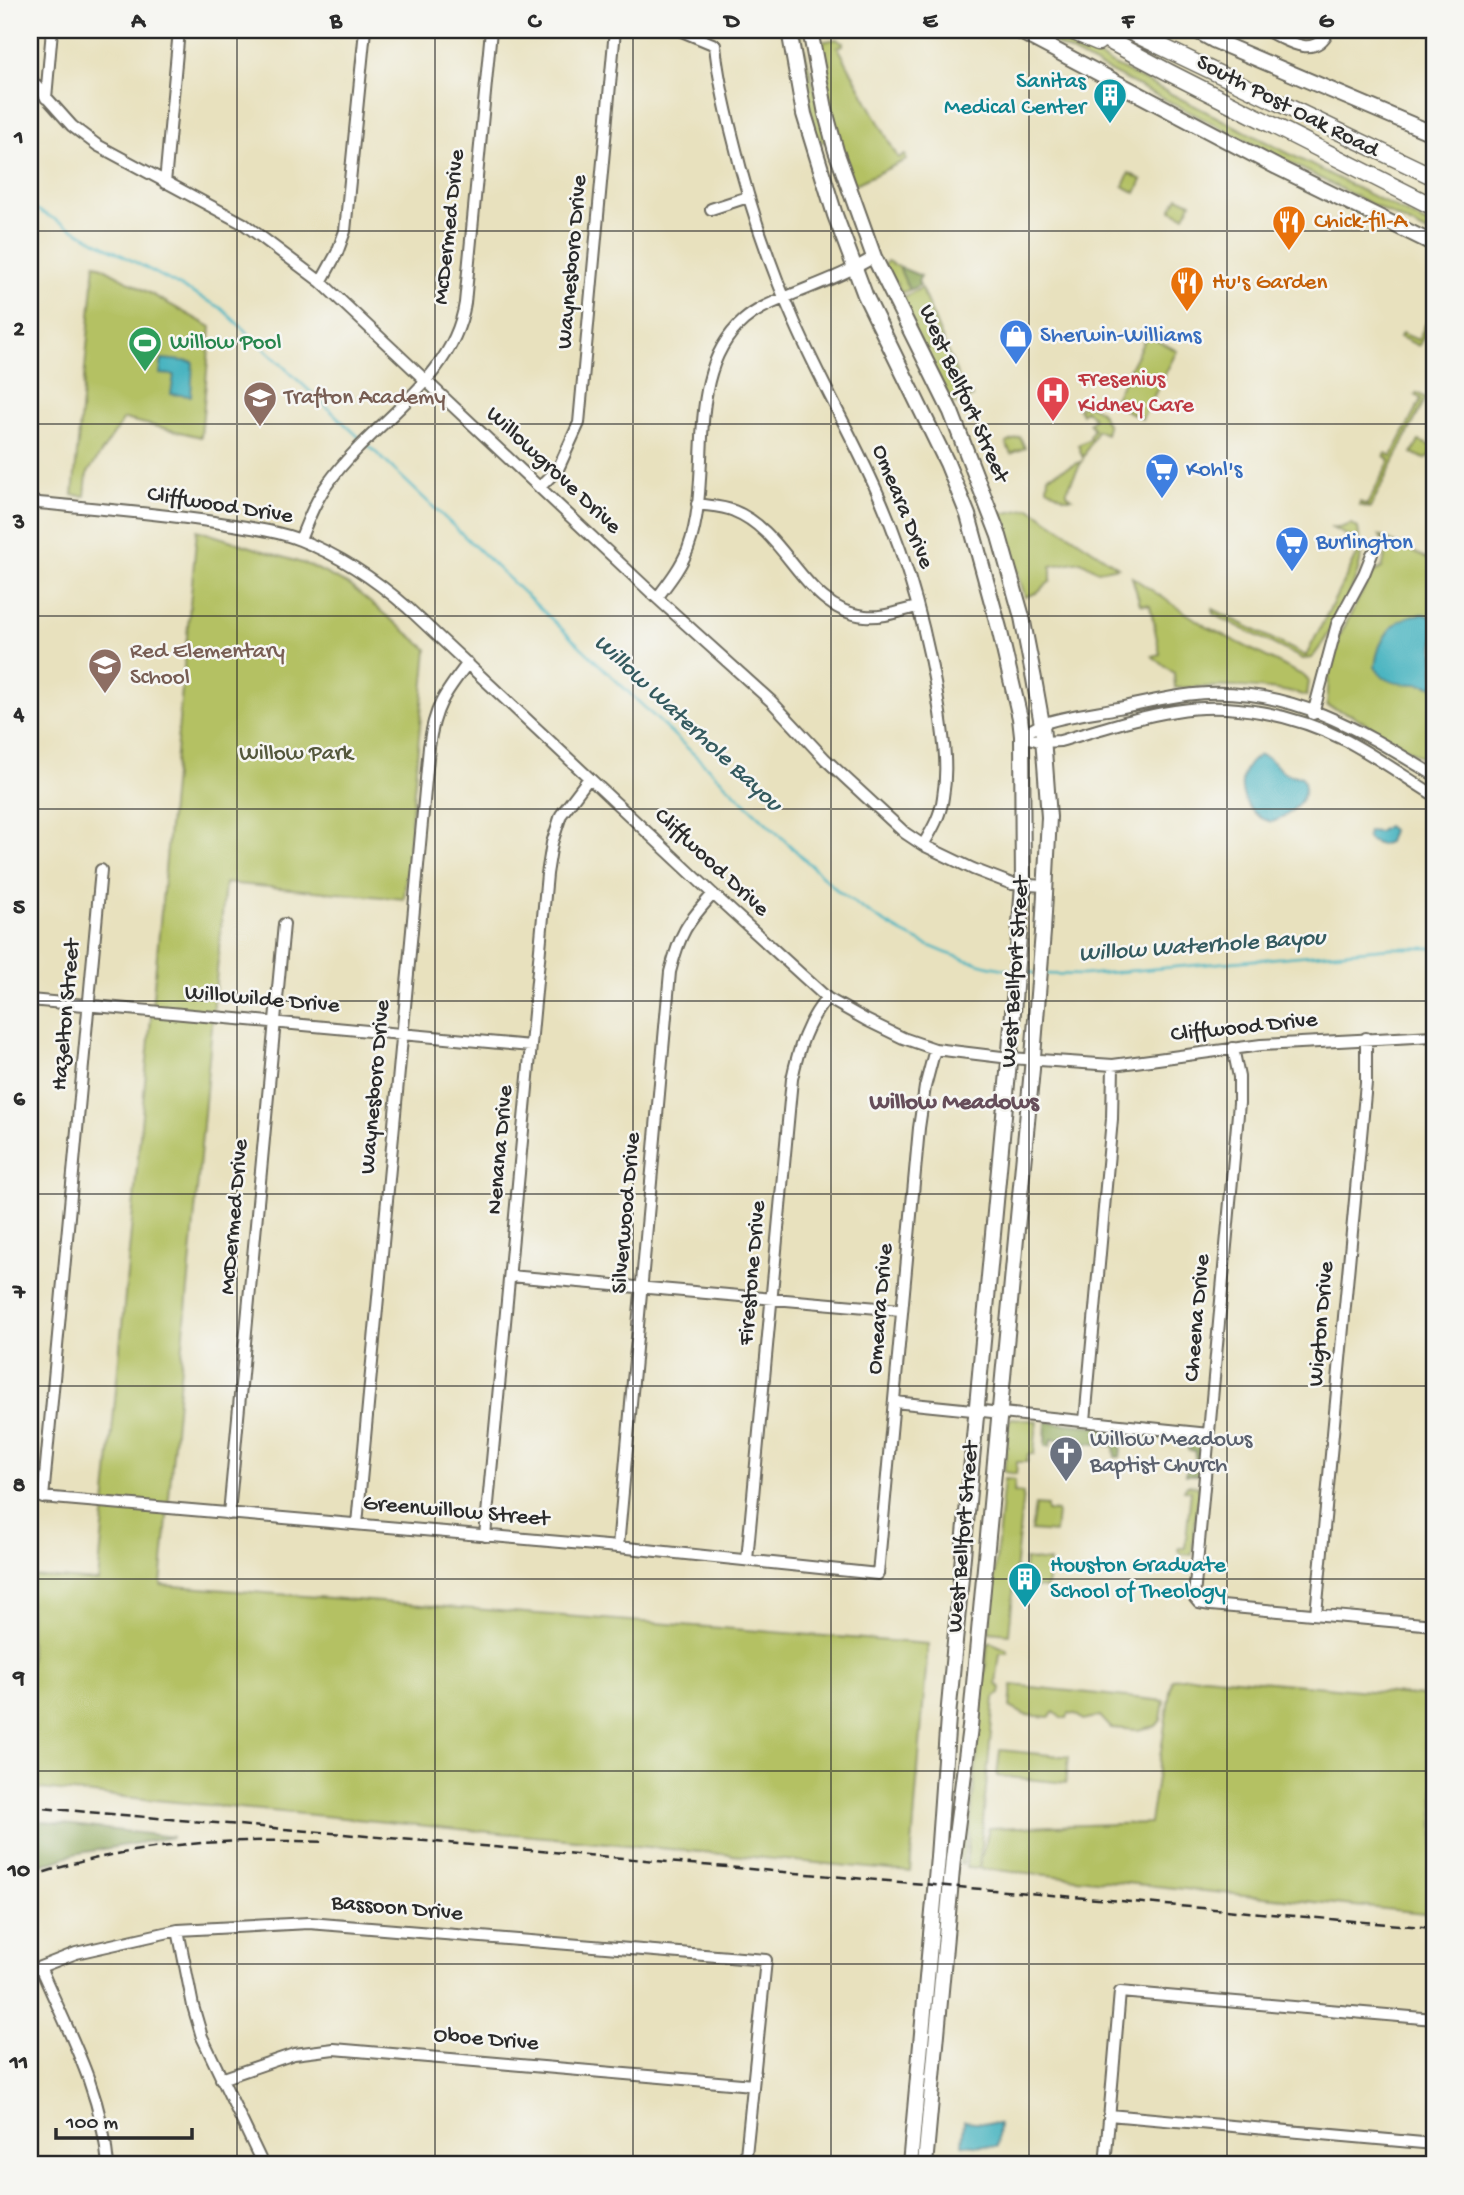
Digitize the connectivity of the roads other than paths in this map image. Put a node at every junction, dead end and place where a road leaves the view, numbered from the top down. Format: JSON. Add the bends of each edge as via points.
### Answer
{"nodes":[{"id":1,"x":52,"y":30,"type":"edge"},
{"id":2,"x":179,"y":30,"type":"edge"},
{"id":3,"x":365,"y":30,"type":"edge"},
{"id":4,"x":491,"y":30,"type":"edge"},
{"id":5,"x":615,"y":30,"type":"edge"},
{"id":6,"x":678,"y":30,"type":"edge"},
{"id":7,"x":789,"y":30,"type":"edge"},
{"id":8,"x":1017,"y":30,"type":"edge"},
{"id":9,"x":1069,"y":30,"type":"edge"},
{"id":10,"x":1089,"y":30,"type":"edge"},
{"id":11,"x":1127,"y":30,"type":"edge"},
{"id":12,"x":1139,"y":30,"type":"edge"},
{"id":13,"x":1195,"y":30,"type":"edge"},
{"id":14,"x":1265,"y":30,"type":"edge"},
{"id":15,"x":1329,"y":30,"type":"edge"},
{"id":16,"x":809,"y":32,"type":"edge"},
{"id":17,"x":1188,"y":60,"type":"junction"},
{"id":18,"x":1168,"y":72,"type":"junction"},
{"id":19,"x":30,"y":79,"type":"edge"},
{"id":20,"x":46,"y":97,"type":"junction"},
{"id":21,"x":1434,"y":134,"type":"edge"},
{"id":22,"x":836,"y":151,"type":"junction"},
{"id":23,"x":815,"y":157,"type":"junction"},
{"id":24,"x":1434,"y":177,"type":"edge"},
{"id":25,"x":165,"y":183,"type":"junction"},
{"id":26,"x":748,"y":197,"type":"junction"},
{"id":27,"x":1432,"y":205,"type":"edge"},
{"id":28,"x":711,"y":209,"type":"dead end"},
{"id":29,"x":1434,"y":243,"type":"edge"},
{"id":30,"x":874,"y":257,"type":"junction"},
{"id":31,"x":856,"y":268,"type":"junction"},
{"id":32,"x":321,"y":282,"type":"junction"},
{"id":33,"x":784,"y":298,"type":"junction"},
{"id":34,"x":425,"y":380,"type":"junction"},
{"id":35,"x":909,"y":384,"type":"junction"},
{"id":36,"x":951,"y":412,"type":"junction"},
{"id":37,"x":540,"y":487,"type":"junction"},
{"id":38,"x":30,"y":502,"type":"edge"},
{"id":39,"x":697,"y":504,"type":"junction"},
{"id":40,"x":989,"y":508,"type":"junction"},
{"id":41,"x":968,"y":515,"type":"junction"},
{"id":42,"x":300,"y":540,"type":"junction"},
{"id":43,"x":1372,"y":554,"type":"dead end"},
{"id":44,"x":657,"y":598,"type":"junction"},
{"id":45,"x":917,"y":607,"type":"junction"},
{"id":46,"x":468,"y":663,"type":"junction"},
{"id":47,"x":1172,"y":697,"type":"junction"},
{"id":48,"x":1314,"y":710,"type":"junction"},
{"id":49,"x":1174,"y":711,"type":"junction"},
{"id":50,"x":1042,"y":724,"type":"junction"},
{"id":51,"x":1309,"y":725,"type":"junction"},
{"id":52,"x":1022,"y":736,"type":"junction"},
{"id":53,"x":1043,"y":743,"type":"junction"},
{"id":54,"x":1392,"y":750,"type":"junction"},
{"id":55,"x":1384,"y":763,"type":"junction"},
{"id":56,"x":1434,"y":775,"type":"edge"},
{"id":57,"x":589,"y":778,"type":"junction"},
{"id":58,"x":1434,"y":795,"type":"edge"},
{"id":59,"x":923,"y":845,"type":"junction"},
{"id":60,"x":101,"y":870,"type":"dead end"},
{"id":61,"x":1023,"y":885,"type":"junction"},
{"id":62,"x":1045,"y":886,"type":"junction"},
{"id":63,"x":713,"y":894,"type":"junction"},
{"id":64,"x":284,"y":924,"type":"dead end"},
{"id":65,"x":827,"y":998,"type":"junction"},
{"id":66,"x":30,"y":1000,"type":"edge"},
{"id":67,"x":89,"y":1006,"type":"junction"},
{"id":68,"x":274,"y":1023,"type":"junction"},
{"id":69,"x":401,"y":1034,"type":"junction"},
{"id":70,"x":1434,"y":1036,"type":"edge"},
{"id":71,"x":1366,"y":1038,"type":"junction"},
{"id":72,"x":531,"y":1046,"type":"junction"},
{"id":73,"x":1233,"y":1048,"type":"junction"},
{"id":74,"x":935,"y":1049,"type":"junction"},
{"id":75,"x":1010,"y":1058,"type":"junction"},
{"id":76,"x":1032,"y":1060,"type":"junction"},
{"id":77,"x":1113,"y":1065,"type":"junction"},
{"id":78,"x":994,"y":1233,"type":"junction"},
{"id":79,"x":1015,"y":1233,"type":"junction"},
{"id":80,"x":510,"y":1276,"type":"junction"},
{"id":81,"x":641,"y":1288,"type":"junction"},
{"id":82,"x":772,"y":1299,"type":"junction"},
{"id":83,"x":901,"y":1310,"type":"junction"},
{"id":84,"x":894,"y":1402,"type":"junction"},
{"id":85,"x":978,"y":1411,"type":"junction"},
{"id":86,"x":998,"y":1413,"type":"junction"},
{"id":87,"x":1085,"y":1421,"type":"junction"},
{"id":88,"x":1209,"y":1434,"type":"junction"},
{"id":89,"x":30,"y":1496,"type":"edge"},
{"id":90,"x":43,"y":1498,"type":"junction"},
{"id":91,"x":229,"y":1514,"type":"junction"},
{"id":92,"x":357,"y":1524,"type":"junction"},
{"id":93,"x":485,"y":1536,"type":"junction"},
{"id":94,"x":618,"y":1547,"type":"junction"},
{"id":95,"x":747,"y":1560,"type":"junction"},
{"id":96,"x":878,"y":1574,"type":"joint"},
{"id":97,"x":1315,"y":1614,"type":"junction"},
{"id":98,"x":1434,"y":1625,"type":"edge"},
{"id":99,"x":956,"y":1634,"type":"junction"},
{"id":100,"x":978,"y":1636,"type":"junction"},
{"id":101,"x":178,"y":1930,"type":"junction"},
{"id":102,"x":35,"y":1969,"type":"edge"},
{"id":103,"x":1434,"y":2019,"type":"edge"},
{"id":104,"x":221,"y":2079,"type":"junction"},
{"id":105,"x":753,"y":2085,"type":"junction"},
{"id":106,"x":916,"y":2094,"type":"junction"},
{"id":107,"x":932,"y":2096,"type":"junction"},
{"id":108,"x":1109,"y":2115,"type":"junction"},
{"id":109,"x":1434,"y":2144,"type":"edge"},
{"id":110,"x":108,"y":2165,"type":"edge"},
{"id":111,"x":262,"y":2165,"type":"edge"},
{"id":112,"x":745,"y":2165,"type":"edge"},
{"id":113,"x":910,"y":2165,"type":"edge"},
{"id":114,"x":925,"y":2165,"type":"edge"},
{"id":115,"x":1105,"y":2165,"type":"edge"}],
"edges":[{"from":1,"to":20,"type":"street"},
{"from":2,"to":25,"type":"street"},
{"from":3,"to":32,"type":"street","via":[[345,231]]},
{"from":4,"to":34,"type":"street","name":"McDermed Drive","via":[[464,315],[451,346]]},
{"from":5,"to":37,"type":"street","name":"Waynesboro Drive","via":[[579,423],[558,469]]},
{"from":6,"to":26,"type":"street","name":"Omeara Drive","via":[[715,45],[719,83]]},
{"from":7,"to":23,"type":"main road","name":"West Bellfort Street"},
{"from":8,"to":29,"type":"main road","via":[[1277,167]]},
{"from":9,"to":18,"type":"highway"},
{"from":10,"to":18,"type":"highway","name":"South Post Oak Road"},
{"from":11,"to":17,"type":"highway","name":"South Post Oak Road"},
{"from":12,"to":17,"type":"highway"},
{"from":13,"to":21,"type":"main road"},
{"from":14,"to":15,"type":"street","via":[[1311,48]]},
{"from":16,"to":22,"type":"main road","name":"West Bellfort Street"},
{"from":17,"to":24,"type":"highway","name":"South Post Oak Road"},
{"from":18,"to":27,"type":"highway","name":"South Post Oak Road"},
{"from":19,"to":20,"type":"street","name":"Willowgrove Drive"},
{"from":20,"to":25,"type":"street","name":"Willowgrove Drive","via":[[97,145]]},
{"from":22,"to":23,"type":"main road"},
{"from":22,"to":30,"type":"main road","name":"West Bellfort Street"},
{"from":23,"to":31,"type":"main road","name":"West Bellfort Street"},
{"from":25,"to":32,"type":"street","name":"Willowgrove Drive","via":[[244,224]]},
{"from":26,"to":28,"type":"street"},
{"from":26,"to":33,"type":"street","name":"Omeara Drive"},
{"from":30,"to":31,"type":"street"},
{"from":30,"to":36,"type":"main road","name":"West Bellfort Street"},
{"from":31,"to":33,"type":"street"},
{"from":31,"to":35,"type":"main road","name":"West Bellfort Street"},
{"from":32,"to":34,"type":"street","name":"Willowgrove Drive"},
{"from":33,"to":39,"type":"street","via":[[746,318],[714,361]]},
{"from":33,"to":45,"type":"street","name":"Omeara Drive","via":[[875,486]]},
{"from":34,"to":37,"type":"street","name":"Willowgrove Drive"},
{"from":34,"to":42,"type":"street","name":"McDermed Drive","via":[[329,481]]},
{"from":35,"to":36,"type":"main road","via":[[937,414]]},
{"from":35,"to":41,"type":"main road","name":"West Bellfort Street"},
{"from":36,"to":40,"type":"main road","name":"West Bellfort Street"},
{"from":37,"to":44,"type":"street","name":"Willowgrove Drive"},
{"from":38,"to":42,"type":"street","name":"Cliffwood Drive","via":[[198,519]]},
{"from":39,"to":44,"type":"street","via":[[685,556]]},
{"from":39,"to":45,"type":"street","via":[[736,511],[760,527],[820,596],[842,609],[877,616]]},
{"from":40,"to":41,"type":"main road"},
{"from":40,"to":50,"type":"main road","name":"West Bellfort Street","via":[[1022,618]]},
{"from":41,"to":52,"type":"main road","name":"West Bellfort Street"},
{"from":42,"to":46,"type":"street","name":"Cliffwood Drive","via":[[371,577]]},
{"from":43,"to":48,"type":"street","via":[[1336,624]]},
{"from":44,"to":59,"type":"street","name":"Willowgrove Drive","via":[[771,701],[862,794]]},
{"from":45,"to":59,"type":"street","name":"Omeara Drive","via":[[934,676],[945,763],[940,812]]},
{"from":46,"to":57,"type":"street","name":"Cliffwood Drive"},
{"from":46,"to":69,"type":"street","name":"Waynesboro Drive","via":[[443,697],[432,723]]},
{"from":47,"to":48,"type":"street","via":[[1253,695]]},
{"from":47,"to":49,"type":"street"},
{"from":47,"to":50,"type":"street"},
{"from":48,"to":51,"type":"street"},
{"from":48,"to":54,"type":"street"},
{"from":49,"to":51,"type":"street","via":[[1222,707]]},
{"from":49,"to":53,"type":"street"},
{"from":50,"to":52,"type":"street"},
{"from":50,"to":53,"type":"main road","name":"West Bellfort Street"},
{"from":51,"to":55,"type":"street"},
{"from":52,"to":53,"type":"street"},
{"from":52,"to":61,"type":"main road","name":"West Bellfort Street"},
{"from":53,"to":62,"type":"main road","name":"West Bellfort Street","via":[[1049,817]]},
{"from":54,"to":55,"type":"street"},
{"from":54,"to":56,"type":"street"},
{"from":55,"to":58,"type":"street"},
{"from":57,"to":63,"type":"street","name":"Cliffwood Drive"},
{"from":57,"to":72,"type":"street","name":"Nenana Drive","via":[[561,814],[552,844]]},
{"from":59,"to":61,"type":"street","name":"Willowgrove Drive","via":[[973,869]]},
{"from":60,"to":67,"type":"street","name":"Hazelton Street"},
{"from":61,"to":62,"type":"street","name":"Willowgrove Drive"},
{"from":61,"to":75,"type":"main road","name":"West Bellfort Street"},
{"from":62,"to":76,"type":"main road","name":"West Bellfort Street"},
{"from":63,"to":65,"type":"street","name":"Cliffwood Drive"},
{"from":63,"to":81,"type":"street","name":"Silverwood Drive","via":[[687,923],[670,972]]},
{"from":64,"to":68,"type":"street","name":"McDermed Drive"},
{"from":65,"to":74,"type":"street","name":"Cliffwood Drive","via":[[903,1038]]},
{"from":65,"to":82,"type":"street","name":"Firestone Drive","via":[[799,1048],[792,1079]]},
{"from":66,"to":67,"type":"street","name":"Willowilde Drive"},
{"from":67,"to":68,"type":"street","name":"Willowilde Drive"},
{"from":67,"to":90,"type":"street","name":"Hazelton Street"},
{"from":68,"to":69,"type":"street","name":"Willowilde Drive"},
{"from":68,"to":91,"type":"street","name":"McDermed Drive"},
{"from":69,"to":72,"type":"street","name":"Willowilde Drive"},
{"from":69,"to":92,"type":"street","name":"Waynesboro Drive"},
{"from":70,"to":71,"type":"street","name":"Cliffwood Drive"},
{"from":71,"to":73,"type":"street","name":"Cliffwood Drive"},
{"from":71,"to":97,"type":"street","name":"Wigton Drive","via":[[1366,1083]]},
{"from":72,"to":80,"type":"street","name":"Nenana Drive"},
{"from":73,"to":77,"type":"street","name":"Cliffwood Drive"},
{"from":73,"to":88,"type":"street","name":"Cheena Drive","via":[[1239,1103]]},
{"from":74,"to":75,"type":"street","name":"Cliffwood Drive"},
{"from":74,"to":83,"type":"street","name":"Omeara Drive","via":[[919,1128]]},
{"from":75,"to":76,"type":"street","name":"Cliffwood Drive"},
{"from":75,"to":78,"type":"main road","name":"West Bellfort Street"},
{"from":76,"to":77,"type":"street","name":"Cliffwood Drive"},
{"from":76,"to":79,"type":"main road","name":"West Bellfort Street"},
{"from":77,"to":87,"type":"street"},
{"from":78,"to":79,"type":"main road"},
{"from":78,"to":85,"type":"main road","name":"West Bellfort Street"},
{"from":79,"to":86,"type":"main road","name":"West Bellfort Street"},
{"from":80,"to":81,"type":"street"},
{"from":80,"to":93,"type":"street","name":"Nenana Drive"},
{"from":81,"to":82,"type":"street"},
{"from":81,"to":94,"type":"street","name":"Silverwood Drive"},
{"from":82,"to":83,"type":"street"},
{"from":82,"to":95,"type":"street","name":"Firestone Drive"},
{"from":83,"to":84,"type":"street","name":"Omeara Drive"},
{"from":84,"to":85,"type":"street"},
{"from":84,"to":96,"type":"street","name":"Omeara Drive"},
{"from":85,"to":86,"type":"street"},
{"from":85,"to":99,"type":"main road","name":"West Bellfort Street"},
{"from":86,"to":87,"type":"street"},
{"from":86,"to":100,"type":"main road","name":"West Bellfort Street"},
{"from":87,"to":88,"type":"street"},
{"from":88,"to":97,"type":"street","name":"Cheena Drive","via":[[1193,1592],[1196,1601]]},
{"from":89,"to":90,"type":"street","name":"Greenwillow Street"},
{"from":90,"to":91,"type":"street","name":"Greenwillow Street"},
{"from":91,"to":92,"type":"street","name":"Greenwillow Street"},
{"from":92,"to":93,"type":"street","name":"Greenwillow Street"},
{"from":93,"to":94,"type":"street","name":"Greenwillow Street"},
{"from":94,"to":95,"type":"street","name":"Greenwillow Street"},
{"from":95,"to":96,"type":"street","name":"Greenwillow Street"},
{"from":97,"to":98,"type":"street"},
{"from":99,"to":100,"type":"main road"},
{"from":99,"to":106,"type":"main road","name":"West Bellfort Street"},
{"from":100,"to":107,"type":"main road","name":"West Bellfort Street"},
{"from":101,"to":102,"type":"street","name":"Bassoon Drive","via":[[97,1948]]},
{"from":101,"to":104,"type":"street","via":[[199,2027]]},
{"from":101,"to":105,"type":"street","name":"Bassoon Drive","via":[[309,1923],[765,1960]]},
{"from":102,"to":110,"type":"street","via":[[93,2087],[106,2134]]},
{"from":103,"to":108,"type":"street","via":[[1120,1992]]},
{"from":104,"to":105,"type":"street","name":"Oboe Drive","via":[[294,2054],[334,2049]]},
{"from":104,"to":111,"type":"street"},
{"from":105,"to":112,"type":"street"},
{"from":106,"to":107,"type":"main road"},
{"from":106,"to":113,"type":"main road","name":"West Bellfort Street"},
{"from":107,"to":114,"type":"main road","name":"West Bellfort Street"},
{"from":108,"to":109,"type":"street"},
{"from":108,"to":115,"type":"street"}]}
